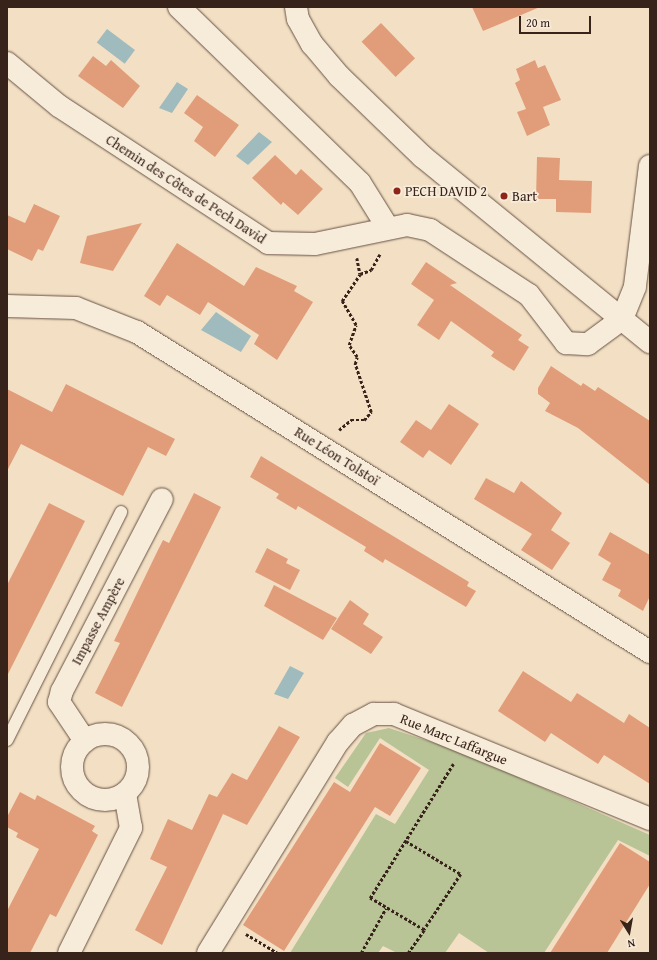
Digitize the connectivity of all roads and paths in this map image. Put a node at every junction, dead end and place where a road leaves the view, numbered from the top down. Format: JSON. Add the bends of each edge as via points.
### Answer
{"nodes":[{"id":1,"x":178,"y":7,"type":"edge"},
{"id":2,"x":296,"y":7,"type":"edge"},
{"id":3,"x":7,"y":63,"type":"edge"},
{"id":4,"x":650,"y":166,"type":"edge"},
{"id":5,"x":388,"y":228,"type":"junction"},
{"id":6,"x":383,"y":250,"type":"dead end"},
{"id":7,"x":357,"y":255,"type":"dead end"},
{"id":8,"x":360,"y":274,"type":"junction"},
{"id":9,"x":7,"y":306,"type":"edge"},
{"id":10,"x":622,"y":319,"type":"junction"},
{"id":11,"x":650,"y":342,"type":"edge"},
{"id":12,"x":333,"y":436,"type":"dead end"},
{"id":13,"x":162,"y":499,"type":"dead end"},
{"id":14,"x":121,"y":512,"type":"dead end"},
{"id":15,"x":650,"y":652,"type":"edge"},
{"id":16,"x":7,"y":740,"type":"edge"},
{"id":17,"x":85,"y":741,"type":"junction"},
{"id":18,"x":457,"y":758,"type":"dead end"},
{"id":19,"x":125,"y":794,"type":"junction"},
{"id":20,"x":650,"y":818,"type":"edge"},
{"id":21,"x":406,"y":841,"type":"junction"},
{"id":22,"x":386,"y":908,"type":"junction"},
{"id":23,"x":228,"y":922,"type":"junction"},
{"id":24,"x":424,"y":930,"type":"junction"},
{"id":25,"x":70,"y":953,"type":"edge"},
{"id":26,"x":208,"y":953,"type":"edge"},
{"id":27,"x":278,"y":953,"type":"edge"},
{"id":28,"x":361,"y":953,"type":"edge"},
{"id":29,"x":408,"y":953,"type":"edge"}],
"edges":[{"from":1,"to":5,"type":"street","via":[[360,183]]},
{"from":2,"to":10,"type":"street","via":[[298,19],[312,44],[423,157]]},
{"from":3,"to":5,"type":"street","name":"Chemin des Côtes de Pech David","via":[[59,106],[268,243],[315,244]]},
{"from":4,"to":10,"type":"street","via":[[635,286]]},
{"from":5,"to":10,"type":"street","name":"Chemin des Côtes de Pech David","via":[[407,225],[447,239],[528,295],[566,343],[588,344]]},
{"from":6,"to":8,"type":"path","via":[[371,270]]},
{"from":7,"to":8,"type":"path"},
{"from":8,"to":12,"type":"path","via":[[342,301],[356,325],[348,345],[356,357],[355,364],[371,412],[364,420],[351,420]]},
{"from":9,"to":15,"type":"street","name":"Rue Léon Tolstoï","via":[[76,308],[103,316],[137,332]]},
{"from":10,"to":11,"type":"street"},
{"from":13,"to":17,"type":"street","name":"Impasse Ampère","via":[[62,691],[60,702]]},
{"from":14,"to":16,"type":"lane"},
{"from":17,"to":19,"type":"street","via":[[78,747],[71,765],[78,787],[98,800]]},
{"from":17,"to":19,"type":"street","via":[[93,736],[112,734],[132,747],[138,769]]},
{"from":18,"to":21,"type":"path"},
{"from":19,"to":25,"type":"street","via":[[131,828]]},
{"from":20,"to":23,"type":"street","name":"Rue Marc Laffargue","via":[[394,714],[374,714],[352,726],[338,742]]},
{"from":21,"to":22,"type":"path","via":[[370,898]]},
{"from":21,"to":24,"type":"path","via":[[461,874]]},
{"from":22,"to":24,"type":"path"},
{"from":22,"to":28,"type":"path"},
{"from":23,"to":26,"type":"street","name":"Rue Marc Laffargue"},
{"from":23,"to":27,"type":"path"},
{"from":24,"to":29,"type":"path"}]}
